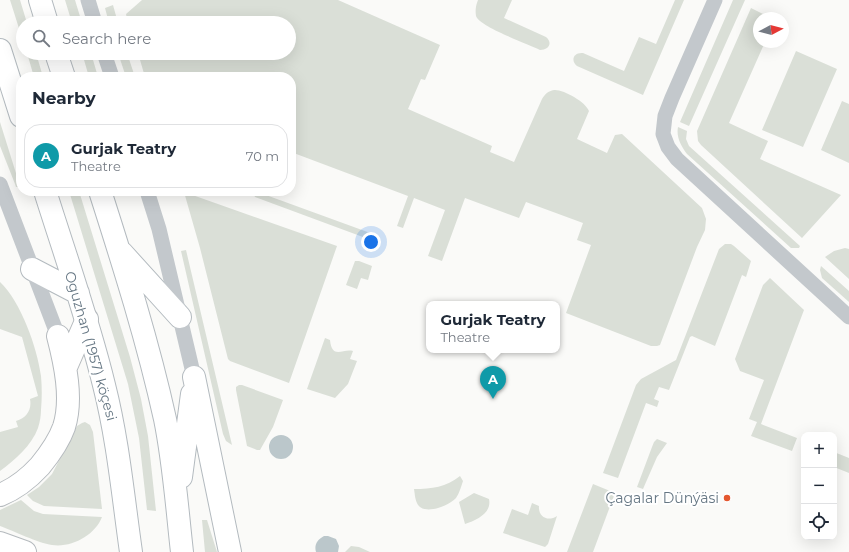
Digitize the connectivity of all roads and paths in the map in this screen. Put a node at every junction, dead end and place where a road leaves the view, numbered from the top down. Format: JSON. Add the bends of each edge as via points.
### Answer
{"nodes":[{"id":1,"x":40,"y":0,"type":"edge"},
{"id":2,"x":88,"y":0,"type":"edge"},
{"id":3,"x":715,"y":0,"type":"edge"},
{"id":4,"x":45,"y":16,"type":"edge"},
{"id":5,"x":93,"y":16,"type":"edge"},
{"id":6,"x":0,"y":50,"type":"edge"},
{"id":7,"x":58,"y":60,"type":"edge"},
{"id":8,"x":106,"y":60,"type":"edge"},
{"id":9,"x":62,"y":72,"type":"edge"},
{"id":10,"x":110,"y":72,"type":"edge"},
{"id":11,"x":16,"y":100,"type":"edge"},
{"id":12,"x":0,"y":184,"type":"edge"},
{"id":13,"x":47,"y":196,"type":"edge"},
{"id":14,"x":102,"y":196,"type":"edge"},
{"id":15,"x":149,"y":196,"type":"edge"},
{"id":16,"x":118,"y":249,"type":"junction"},
{"id":17,"x":32,"y":269,"type":"junction"},
{"id":18,"x":78,"y":293,"type":"junction"},
{"id":19,"x":180,"y":317,"type":"junction"},
{"id":20,"x":849,"y":318,"type":"edge"},
{"id":21,"x":87,"y":319,"type":"junction"},
{"id":22,"x":58,"y":336,"type":"joint"},
{"id":23,"x":66,"y":368,"type":"junction"},
{"id":24,"x":194,"y":377,"type":"junction"},
{"id":25,"x":0,"y":495,"type":"edge"},
{"id":26,"x":177,"y":503,"type":"junction"},
{"id":27,"x":0,"y":543,"type":"edge"},
{"id":28,"x":25,"y":552,"type":"edge"},
{"id":29,"x":131,"y":552,"type":"edge"},
{"id":30,"x":182,"y":552,"type":"edge"},
{"id":31,"x":230,"y":552,"type":"edge"}],
"edges":[{"from":1,"to":4,"type":"main road"},
{"from":2,"to":5,"type":"street"},
{"from":3,"to":20,"type":"street","via":[[666,116],[663,134],[668,147],[677,160]]},
{"from":6,"to":11,"type":"main road"},
{"from":7,"to":9,"type":"main road"},
{"from":8,"to":10,"type":"street"},
{"from":12,"to":17,"type":"street"},
{"from":13,"to":18,"type":"main road","name":"Oguzhan (1957) köçesi"},
{"from":14,"to":16,"type":"main road"},
{"from":15,"to":19,"type":"street"},
{"from":16,"to":19,"type":"main road"},
{"from":16,"to":26,"type":"main road","via":[[154,371],[165,421]]},
{"from":17,"to":18,"type":"main road"},
{"from":17,"to":22,"type":"street"},
{"from":18,"to":21,"type":"main road","name":"Oguzhan (1957) köçesi"},
{"from":19,"to":24,"type":"street"},
{"from":21,"to":23,"type":"main road"},
{"from":21,"to":29,"type":"main road","name":"Oguzhan (1957) köçesi","via":[[114,428]]},
{"from":22,"to":23,"type":"main road"},
{"from":23,"to":25,"type":"main road","via":[[66,412],[64,427],[57,441],[49,455],[26,480]]},
{"from":24,"to":26,"type":"main road"},
{"from":24,"to":31,"type":"main road"},
{"from":26,"to":30,"type":"main road"},
{"from":27,"to":28,"type":"main road"}]}
